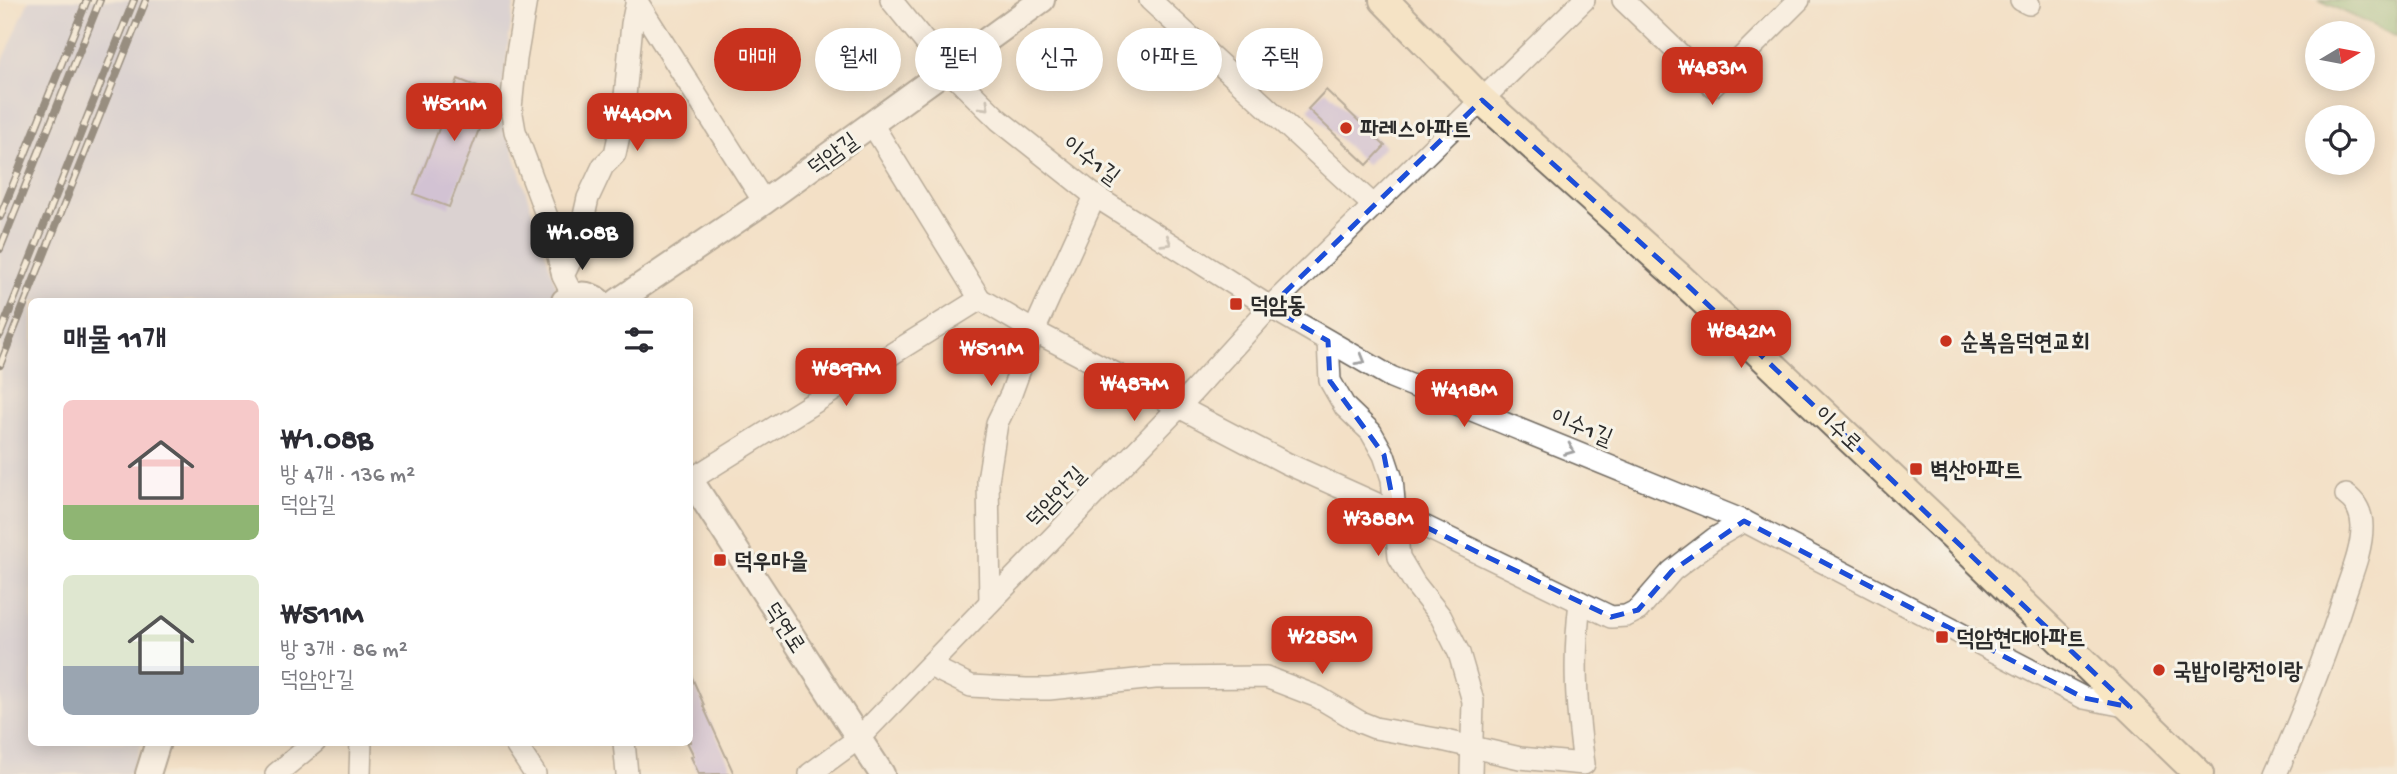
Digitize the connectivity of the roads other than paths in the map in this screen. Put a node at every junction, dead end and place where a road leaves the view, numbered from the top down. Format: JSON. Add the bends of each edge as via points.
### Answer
{"nodes":[{"id":1,"x":526,"y":0,"type":"edge"},
{"id":2,"x":636,"y":0,"type":"edge"},
{"id":3,"x":891,"y":0,"type":"edge"},
{"id":4,"x":1042,"y":0,"type":"edge"},
{"id":5,"x":1150,"y":0,"type":"edge"},
{"id":6,"x":1384,"y":0,"type":"edge"},
{"id":7,"x":1584,"y":0,"type":"edge"},
{"id":8,"x":1623,"y":0,"type":"edge"},
{"id":9,"x":1799,"y":0,"type":"edge"},
{"id":10,"x":1002,"y":29,"type":"edge"},
{"id":11,"x":915,"y":30,"type":"edge"},
{"id":12,"x":917,"y":91,"type":"edge"},
{"id":13,"x":969,"y":91,"type":"edge"},
{"id":14,"x":1482,"y":100,"type":"junction"},
{"id":15,"x":872,"y":124,"type":"junction"},
{"id":16,"x":1095,"y":196,"type":"junction"},
{"id":17,"x":764,"y":202,"type":"junction"},
{"id":18,"x":1374,"y":206,"type":"junction"},
{"id":19,"x":567,"y":291,"type":"edge"},
{"id":20,"x":593,"y":298,"type":"edge"},
{"id":21,"x":622,"y":298,"type":"edge"},
{"id":22,"x":980,"y":299,"type":"junction"},
{"id":23,"x":1270,"y":307,"type":"junction"},
{"id":24,"x":1034,"y":331,"type":"junction"},
{"id":25,"x":1328,"y":341,"type":"junction"},
{"id":26,"x":1179,"y":407,"type":"junction"},
{"id":27,"x":693,"y":478,"type":"edge"},
{"id":28,"x":693,"y":485,"type":"edge"},
{"id":29,"x":2346,"y":495,"type":"dead end"},
{"id":30,"x":1395,"y":512,"type":"junction"},
{"id":31,"x":1744,"y":521,"type":"junction"},
{"id":32,"x":990,"y":602,"type":"junction"},
{"id":33,"x":1580,"y":602,"type":"junction"},
{"id":34,"x":930,"y":666,"type":"junction"},
{"id":35,"x":2130,"y":707,"type":"junction"},
{"id":36,"x":859,"y":738,"type":"junction"},
{"id":37,"x":157,"y":746,"type":"edge"},
{"id":38,"x":310,"y":746,"type":"edge"},
{"id":39,"x":361,"y":746,"type":"edge"},
{"id":40,"x":517,"y":746,"type":"edge"},
{"id":41,"x":624,"y":746,"type":"edge"},
{"id":42,"x":1471,"y":748,"type":"junction"},
{"id":43,"x":148,"y":774,"type":"edge"},
{"id":44,"x":276,"y":774,"type":"edge"},
{"id":45,"x":360,"y":774,"type":"edge"},
{"id":46,"x":535,"y":774,"type":"edge"},
{"id":47,"x":627,"y":774,"type":"edge"},
{"id":48,"x":810,"y":774,"type":"edge"},
{"id":49,"x":882,"y":774,"type":"edge"},
{"id":50,"x":1471,"y":774,"type":"edge"},
{"id":51,"x":2199,"y":774,"type":"edge"},
{"id":52,"x":2276,"y":774,"type":"edge"}],
"edges":[{"from":1,"to":19,"type":"street","via":[[511,108]]},
{"from":2,"to":17,"type":"street"},
{"from":2,"to":19,"type":"street","via":[[615,154],[603,166],[588,198]]},
{"from":3,"to":11,"type":"street","name":"이수1길"},
{"from":4,"to":10,"type":"street","name":"덕암길"},
{"from":5,"to":18,"type":"street"},
{"from":6,"to":14,"type":"main road","name":"이수로"},
{"from":7,"to":14,"type":"street","name":"덕암안길"},
{"from":8,"to":9,"type":"street","via":[[1713,86]]},
{"from":12,"to":15,"type":"street","name":"덕암길"},
{"from":13,"to":16,"type":"street","name":"이수1길","one_way":true},
{"from":14,"to":18,"type":"street","name":"덕암안길"},
{"from":14,"to":35,"type":"main road","name":"이수로","via":[[1679,278]]},
{"from":15,"to":17,"type":"street","name":"덕암길"},
{"from":15,"to":22,"type":"street"},
{"from":16,"to":23,"type":"street","name":"이수1길","one_way":true},
{"from":16,"to":24,"type":"street"},
{"from":17,"to":21,"type":"street","name":"덕암길"},
{"from":18,"to":23,"type":"street","name":"덕암안길"},
{"from":19,"to":20,"type":"street"},
{"from":22,"to":24,"type":"street"},
{"from":22,"to":27,"type":"street"},
{"from":23,"to":25,"type":"street","name":"이수1길"},
{"from":23,"to":26,"type":"street","name":"덕암안길"},
{"from":24,"to":26,"type":"street"},
{"from":24,"to":32,"type":"street","via":[[997,423],[988,480]]},
{"from":25,"to":30,"type":"street","via":[[1330,382],[1384,455]]},
{"from":25,"to":31,"type":"street","name":"이수1길","one_way":true,"via":[[1391,377]]},
{"from":26,"to":30,"type":"street","via":[[1286,463]]},
{"from":26,"to":32,"type":"street","name":"덕암안길"},
{"from":28,"to":36,"type":"street","name":"덕연로"},
{"from":29,"to":52,"type":"street","via":[[2361,512],[2358,554]]},
{"from":30,"to":33,"type":"street"},
{"from":30,"to":42,"type":"street","via":[[1399,557],[1441,617],[1459,653],[1472,701]]},
{"from":31,"to":33,"type":"street","via":[[1672,571],[1638,610],[1626,616],[1611,617]]},
{"from":31,"to":35,"type":"street","name":"이수1길","via":[[2084,698]]},
{"from":32,"to":34,"type":"street","name":"덕암안길"},
{"from":33,"to":42,"type":"street","via":[[1575,700],[1584,764]]},
{"from":34,"to":36,"type":"street","name":"덕암안길"},
{"from":34,"to":42,"type":"street","via":[[971,687],[1026,689],[1155,678],[1266,677],[1318,697],[1375,728]]},
{"from":35,"to":51,"type":"main road","name":"이수로"},
{"from":36,"to":48,"type":"street","name":"덕암안길"},
{"from":36,"to":49,"type":"street","name":"덕연로"},
{"from":37,"to":43,"type":"street"},
{"from":38,"to":44,"type":"street"},
{"from":39,"to":45,"type":"street"},
{"from":40,"to":46,"type":"street"},
{"from":41,"to":47,"type":"street"},
{"from":42,"to":50,"type":"street"}]}
